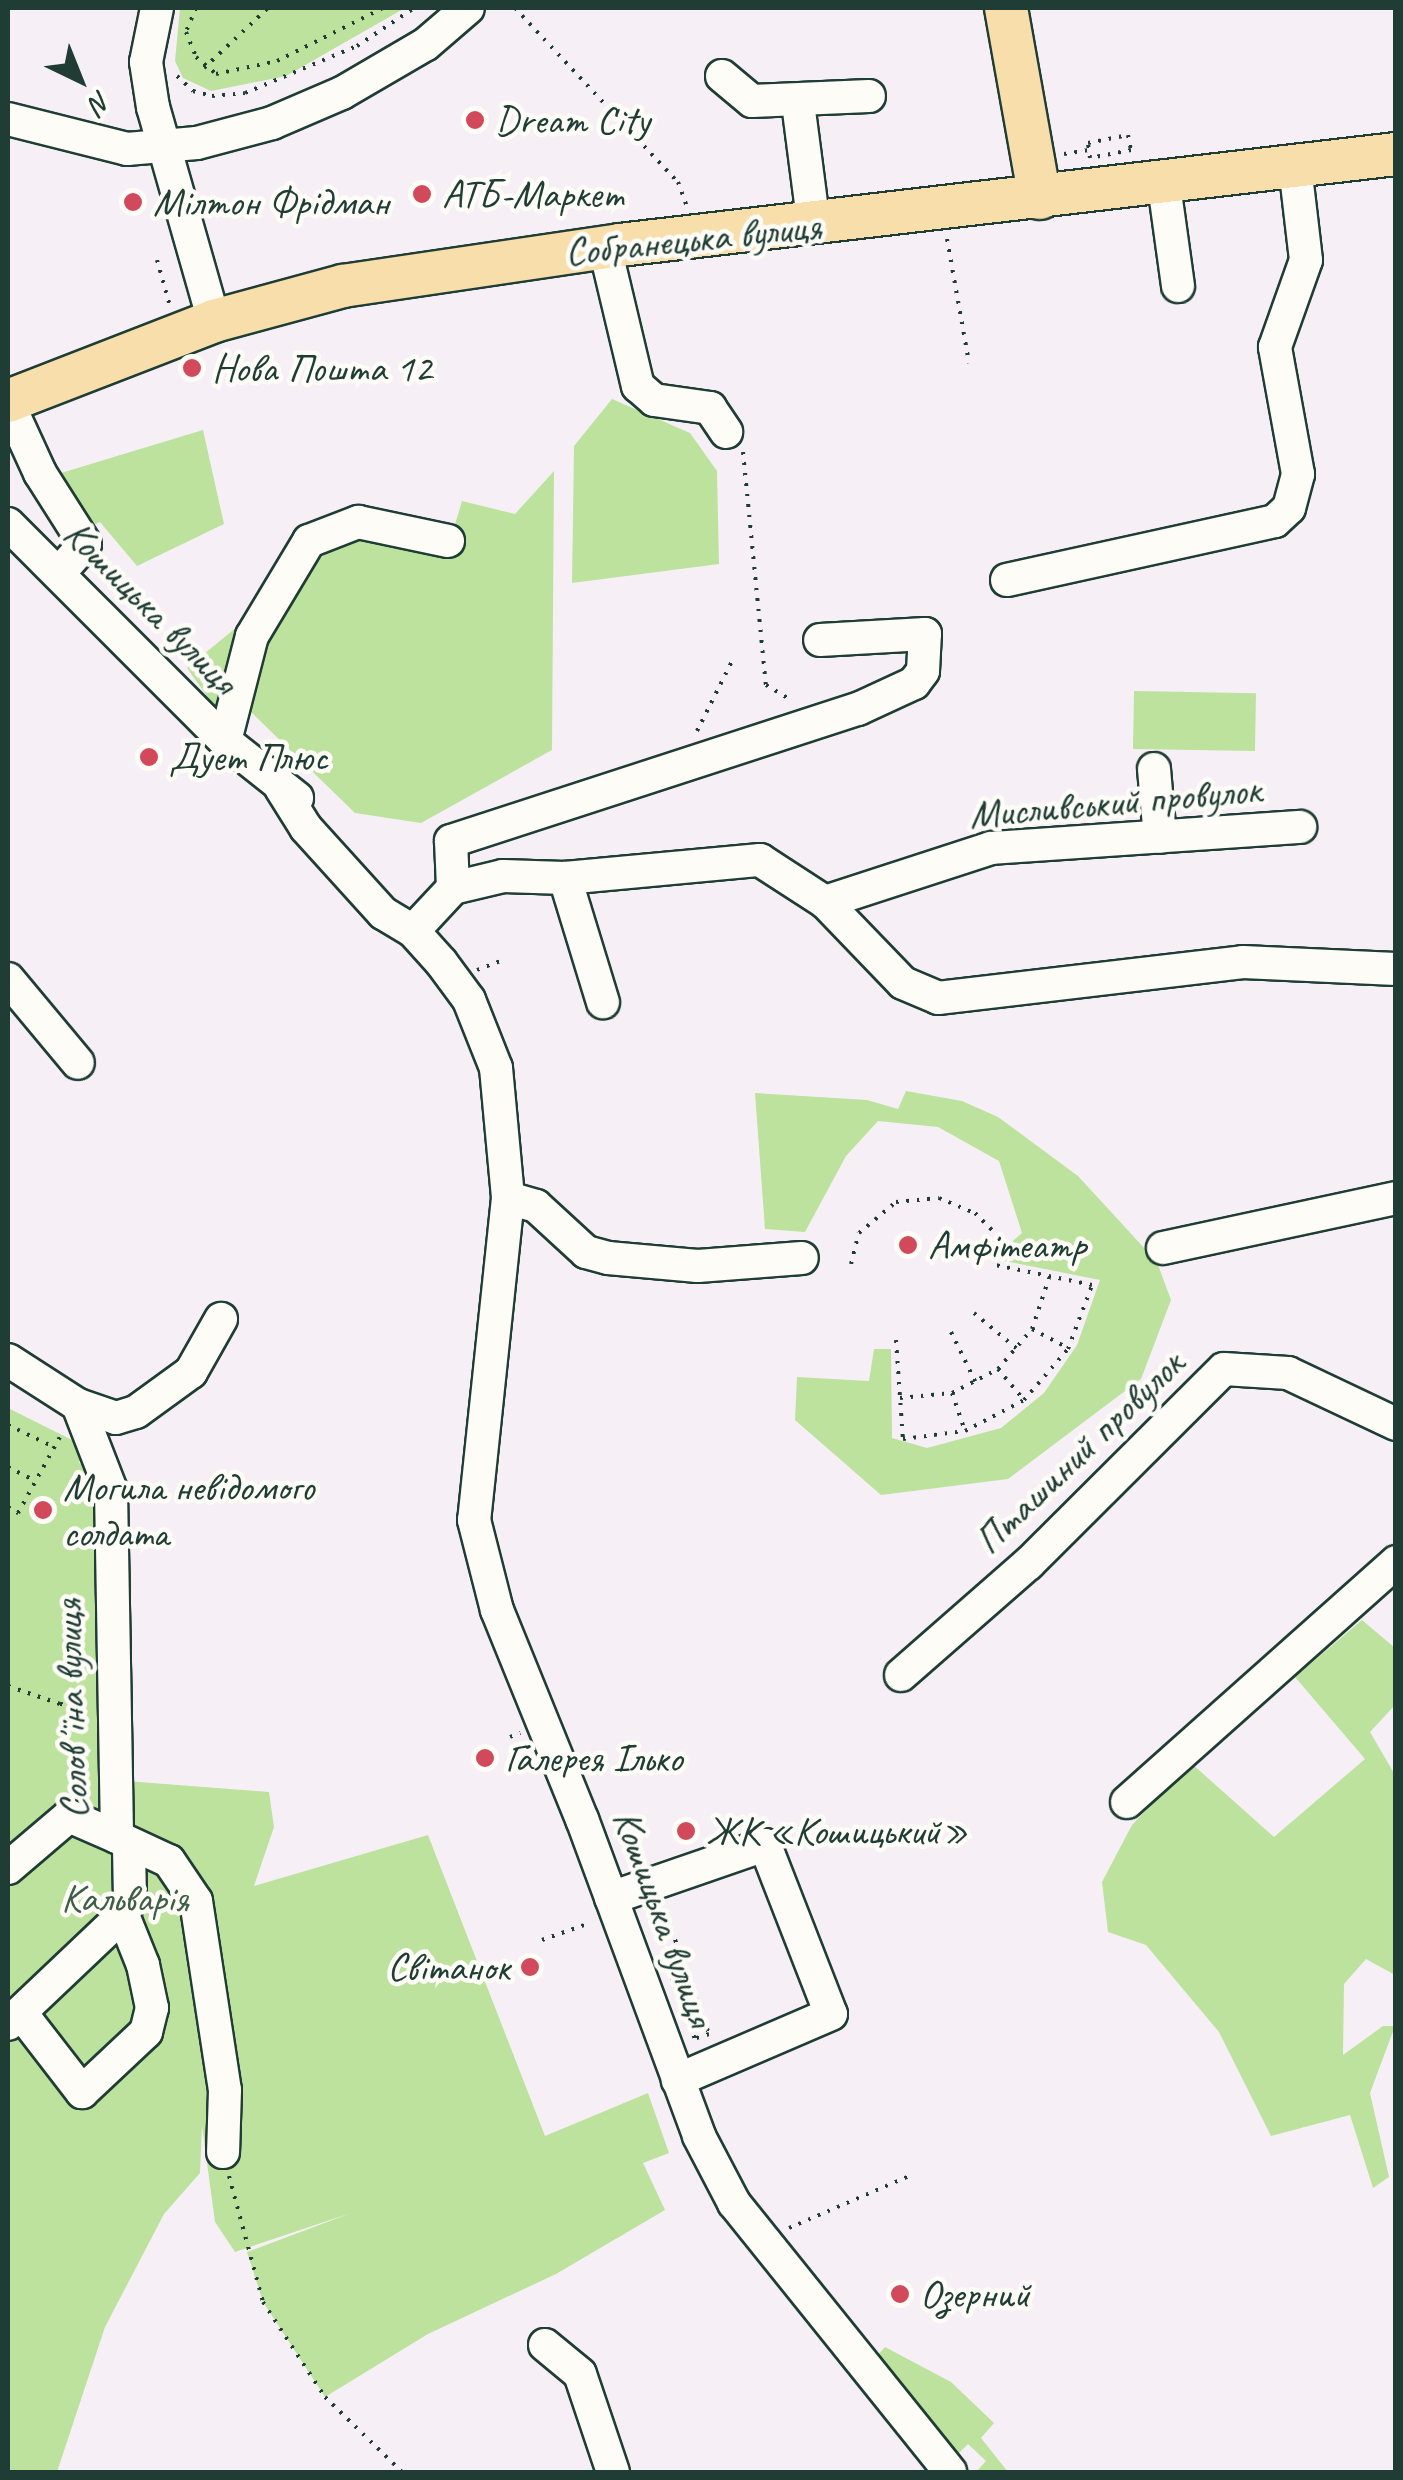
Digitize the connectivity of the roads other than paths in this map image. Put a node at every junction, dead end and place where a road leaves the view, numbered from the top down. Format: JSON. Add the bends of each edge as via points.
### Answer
{"nodes":[{"id":1,"x":157,"y":8,"type":"edge"},
{"id":2,"x":468,"y":8,"type":"edge"},
{"id":3,"x":1006,"y":8,"type":"edge"},
{"id":4,"x":722,"y":76,"type":"dead end"},
{"id":5,"x":870,"y":96,"type":"dead end"},
{"id":6,"x":798,"y":103,"type":"junction"},
{"id":7,"x":8,"y":119,"type":"edge"},
{"id":8,"x":161,"y":151,"type":"junction"},
{"id":9,"x":1396,"y":154,"type":"edge"},
{"id":10,"x":1295,"y":167,"type":"junction"},
{"id":11,"x":1164,"y":185,"type":"junction"},
{"id":12,"x":1040,"y":198,"type":"junction"},
{"id":13,"x":814,"y":226,"type":"junction"},
{"id":14,"x":605,"y":248,"type":"junction"},
{"id":15,"x":1178,"y":286,"type":"dead end"},
{"id":16,"x":214,"y":321,"type":"junction"},
{"id":17,"x":8,"y":402,"type":"edge"},
{"id":18,"x":734,"y":433,"type":"road end"},
{"id":19,"x":8,"y":524,"type":"edge"},
{"id":20,"x":448,"y":541,"type":"dead end"},
{"id":21,"x":58,"y":574,"type":"junction"},
{"id":22,"x":1007,"y":580,"type":"dead end"},
{"id":23,"x":820,"y":640,"type":"dead end"},
{"id":24,"x":225,"y":740,"type":"junction"},
{"id":25,"x":1154,"y":769,"type":"dead end"},
{"id":26,"x":1300,"y":827,"type":"dead end"},
{"id":27,"x":1160,"y":837,"type":"junction"},
{"id":28,"x":565,"y":878,"type":"junction"},
{"id":29,"x":454,"y":888,"type":"junction"},
{"id":30,"x":825,"y":902,"type":"junction"},
{"id":31,"x":412,"y":930,"type":"junction"},
{"id":32,"x":1396,"y":969,"type":"edge"},
{"id":33,"x":8,"y":979,"type":"edge"},
{"id":34,"x":604,"y":1002,"type":"dead end"},
{"id":35,"x":78,"y":1063,"type":"dead end"},
{"id":36,"x":508,"y":1198,"type":"junction"},
{"id":37,"x":1396,"y":1198,"type":"edge"},
{"id":38,"x":1162,"y":1248,"type":"dead end"},
{"id":39,"x":802,"y":1258,"type":"dead end"},
{"id":40,"x":221,"y":1319,"type":"dead end"},
{"id":41,"x":8,"y":1360,"type":"edge"},
{"id":42,"x":78,"y":1404,"type":"junction"},
{"id":43,"x":1396,"y":1424,"type":"edge"},
{"id":44,"x":1396,"y":1562,"type":"edge"},
{"id":45,"x":901,"y":1675,"type":"dead end"},
{"id":46,"x":1128,"y":1802,"type":"dead end"},
{"id":47,"x":123,"y":1842,"type":"junction"},
{"id":48,"x":8,"y":1868,"type":"edge"},
{"id":49,"x":613,"y":1906,"type":"junction"},
{"id":50,"x":124,"y":1915,"type":"junction"},
{"id":51,"x":14,"y":2018,"type":"edge"},
{"id":52,"x":678,"y":2080,"type":"junction"},
{"id":53,"x":223,"y":2152,"type":"road end"},
{"id":54,"x":545,"y":2345,"type":"dead end"},
{"id":55,"x":613,"y":2472,"type":"edge"},
{"id":56,"x":950,"y":2472,"type":"edge"}],
"edges":[{"from":1,"to":8,"type":"street","via":[[146,62]]},
{"from":2,"to":8,"type":"street","via":[[378,74],[312,107]]},
{"from":3,"to":12,"type":"main road"},
{"from":4,"to":6,"type":"street","via":[[752,101]]},
{"from":5,"to":6,"type":"street"},
{"from":6,"to":13,"type":"street"},
{"from":7,"to":8,"type":"street","via":[[90,144]]},
{"from":8,"to":16,"type":"street"},
{"from":9,"to":10,"type":"main road","name":"Собранецька вулиця"},
{"from":10,"to":11,"type":"main road","name":"Собранецька вулиця"},
{"from":10,"to":22,"type":"street","via":[[1306,260],[1275,347],[1298,474],[1289,508],[1276,521]]},
{"from":11,"to":12,"type":"main road","name":"Собранецька вулиця"},
{"from":11,"to":15,"type":"street"},
{"from":12,"to":13,"type":"main road","name":"Собранецька вулиця"},
{"from":13,"to":14,"type":"main road","name":"Собранецька вулиця"},
{"from":14,"to":16,"type":"main road","name":"Собранецька вулиця","via":[[342,286]]},
{"from":14,"to":18,"type":"street","via":[[638,386],[654,400],[710,408]]},
{"from":16,"to":17,"type":"main road","name":"Собранецька вулиця"},
{"from":17,"to":21,"type":"street","via":[[40,473],[86,544]]},
{"from":19,"to":21,"type":"street","name":"Кошицька вулиця"},
{"from":20,"to":24,"type":"street","via":[[358,522],[309,541],[252,636]]},
{"from":21,"to":24,"type":"street","name":"Кошицька вулиця"},
{"from":23,"to":29,"type":"street","via":[[925,634],[923,671],[914,683],[822,720],[450,842]]},
{"from":24,"to":31,"type":"street","name":"Кошицька вулиця","via":[[321,813],[402,902]]},
{"from":25,"to":27,"type":"street"},
{"from":26,"to":27,"type":"street","name":"Мисливський провулок"},
{"from":27,"to":30,"type":"street","name":"Мисливський провулок","via":[[991,848]]},
{"from":28,"to":29,"type":"street","via":[[503,876]]},
{"from":28,"to":30,"type":"street","via":[[760,860]]},
{"from":28,"to":34,"type":"street"},
{"from":29,"to":31,"type":"street"},
{"from":30,"to":32,"type":"street","via":[[903,984],[938,998],[1243,962]]},
{"from":31,"to":36,"type":"street","name":"Кошицька вулиця","via":[[469,1000],[484,1030],[506,1128]]},
{"from":33,"to":35,"type":"street"},
{"from":36,"to":39,"type":"street","via":[[536,1206],[586,1252],[608,1258],[698,1266]]},
{"from":36,"to":49,"type":"street","name":"Кошицька вулиця","via":[[474,1520],[496,1610]]},
{"from":37,"to":38,"type":"street"},
{"from":40,"to":42,"type":"street","via":[[191,1372],[136,1412],[116,1418]]},
{"from":41,"to":42,"type":"street"},
{"from":42,"to":47,"type":"street","name":"Соловʼїна вулиця","via":[[110,1490],[113,1708]]},
{"from":43,"to":45,"type":"street","name":"Пташиний провулок","via":[[1288,1373],[1224,1369],[1028,1564]]},
{"from":44,"to":46,"type":"street"},
{"from":47,"to":48,"type":"street","via":[[69,1816]]},
{"from":47,"to":50,"type":"street","via":[[130,1900]]},
{"from":47,"to":53,"type":"street","name":"Соловʼїна вулиця","via":[[169,1861],[196,1901],[225,2090]]},
{"from":49,"to":52,"type":"street","name":"Кошицька вулиця"},
{"from":49,"to":52,"type":"street","via":[[766,1845],[831,2014]]},
{"from":50,"to":51,"type":"street"},
{"from":50,"to":51,"type":"street","via":[[144,1965],[149,2020],[146,2032],[82,2092]]},
{"from":52,"to":56,"type":"street","name":"Кошицька вулиця","via":[[721,2181]]},
{"from":54,"to":55,"type":"street","via":[[580,2374]]}]}
